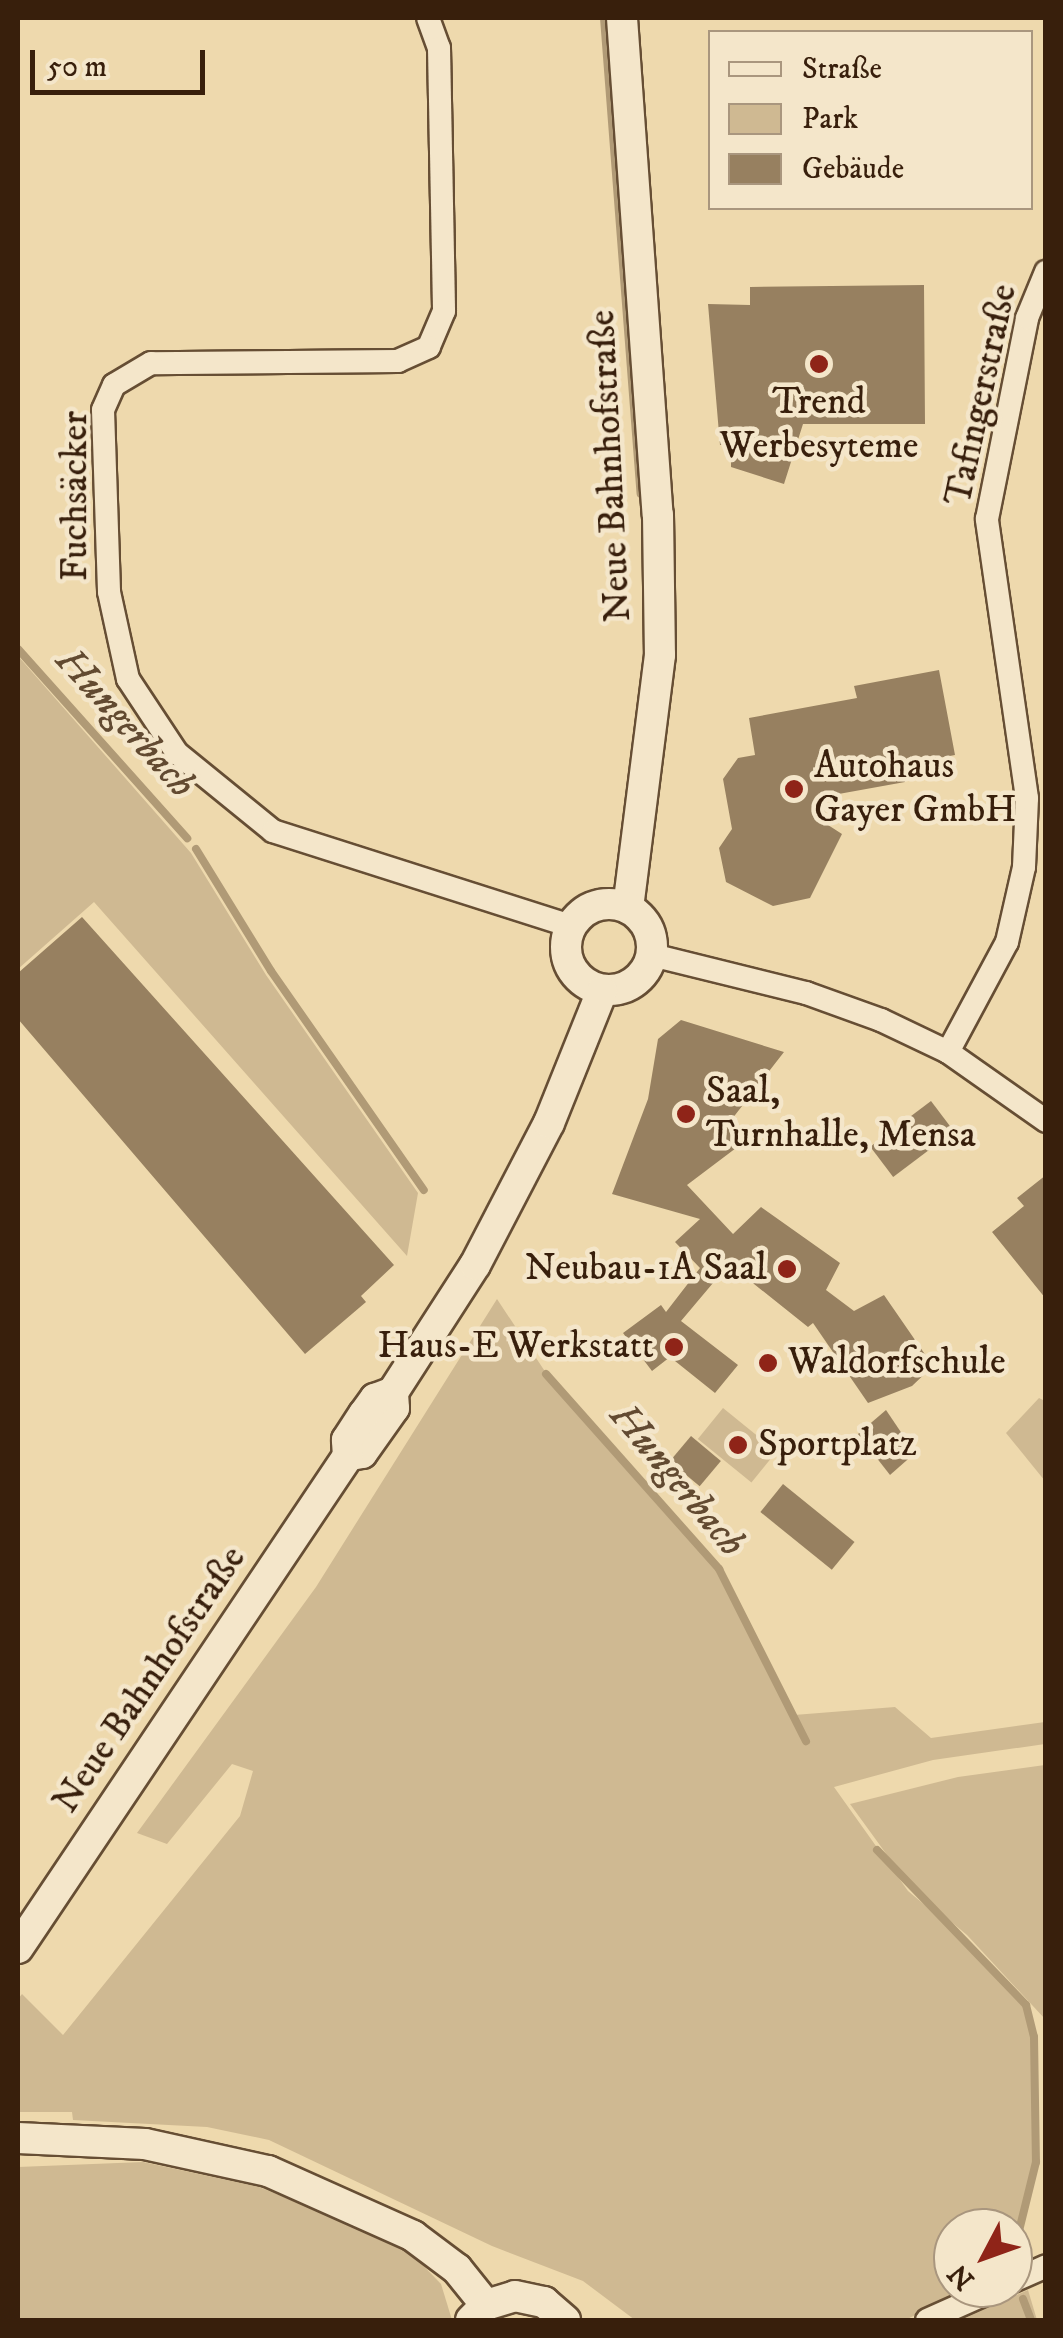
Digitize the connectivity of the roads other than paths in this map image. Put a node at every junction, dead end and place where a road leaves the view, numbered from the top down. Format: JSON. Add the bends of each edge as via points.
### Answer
{"nodes":[{"id":1,"x":428,"y":18,"type":"edge"},
{"id":2,"x":622,"y":18,"type":"edge"},
{"id":3,"x":1046,"y":272,"type":"edge"},
{"id":4,"x":628,"y":908,"type":"junction"},
{"id":5,"x":571,"y":926,"type":"junction"},
{"id":6,"x":652,"y":955,"type":"junction"},
{"id":7,"x":602,"y":990,"type":"junction"},
{"id":8,"x":948,"y":1052,"type":"junction"},
{"id":9,"x":1046,"y":1120,"type":"edge"},
{"id":10,"x":18,"y":1948,"type":"edge"},
{"id":11,"x":18,"y":2138,"type":"edge"},
{"id":12,"x":954,"y":2308,"type":"edge"},
{"id":13,"x":478,"y":2313,"type":"edge"},
{"id":14,"x":564,"y":2320,"type":"edge"},
{"id":15,"x":927,"y":2320,"type":"edge"}],
"edges":[{"from":1,"to":5,"type":"street","name":"Fuchsäcker","via":[[439,48],[444,311],[428,346],[398,361],[151,363],[114,385],[103,410],[109,592],[128,679],[177,753],[273,830]]},
{"from":2,"to":4,"type":"main road","name":"Neue Bahnhofstraße","via":[[658,515],[660,655]]},
{"from":3,"to":8,"type":"street","name":"Tafingerstraße","via":[[1027,318],[987,519],[1028,798],[1026,850],[1007,942]]},
{"from":4,"to":5,"type":"main road","via":[[596,906]]},
{"from":4,"to":6,"type":"main road","via":[[648,928]]},
{"from":5,"to":7,"type":"main road","via":[[566,942],[574,973]]},
{"from":6,"to":7,"type":"main road","via":[[634,983]]},
{"from":6,"to":8,"type":"street","via":[[806,993]]},
{"from":7,"to":10,"type":"main road","name":"Neue Bahnhofstraße","via":[[518,1186],[393,1392],[394,1408],[362,1453],[348,1456]]},
{"from":8,"to":9,"type":"street"},
{"from":11,"to":13,"type":"main road","via":[[145,2144],[268,2171],[414,2236],[457,2269]]},
{"from":12,"to":15,"type":"street"},
{"from":13,"to":14,"type":"main road","via":[[534,2298]]}]}
